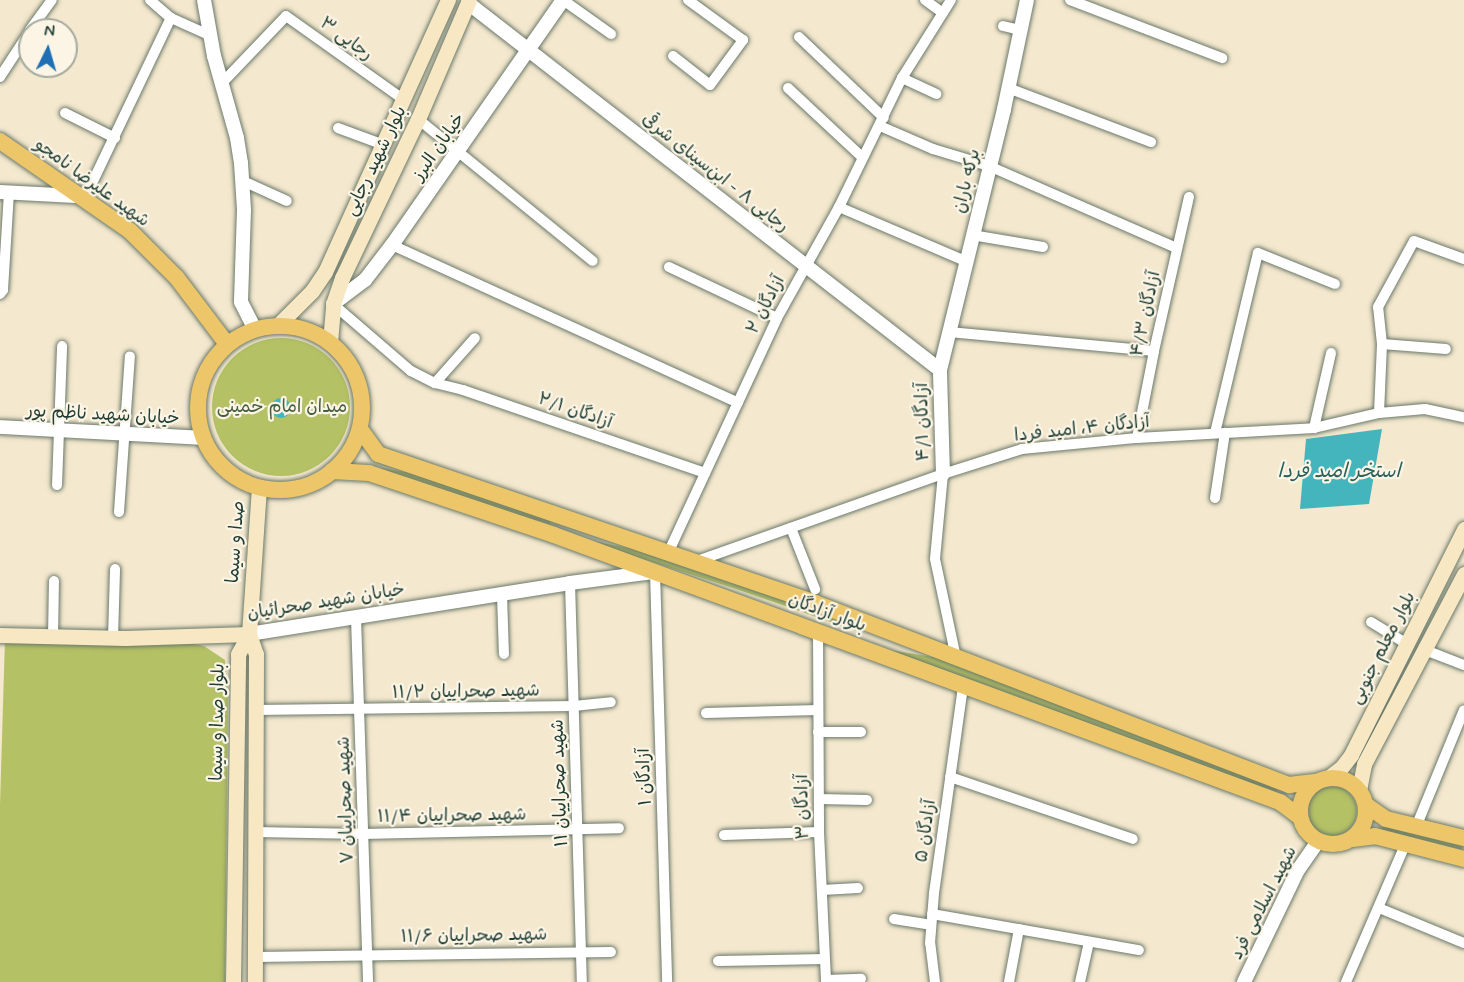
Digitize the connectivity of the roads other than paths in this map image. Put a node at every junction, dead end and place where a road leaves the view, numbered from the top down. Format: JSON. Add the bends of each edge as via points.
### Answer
{"nodes":[{"id":1,"x":52,"y":0,"type":"edge"},
{"id":2,"x":150,"y":0,"type":"edge"},
{"id":3,"x":204,"y":0,"type":"edge"},
{"id":4,"x":448,"y":0,"type":"edge"},
{"id":5,"x":563,"y":0,"type":"edge"},
{"id":6,"x":688,"y":0,"type":"edge"},
{"id":7,"x":925,"y":0,"type":"edge"},
{"id":8,"x":951,"y":0,"type":"edge"},
{"id":9,"x":1027,"y":0,"type":"edge"},
{"id":10,"x":1070,"y":0,"type":"edge"},
{"id":11,"x":467,"y":1,"type":"edge"},
{"id":12,"x":943,"y":13,"type":"junction"},
{"id":13,"x":39,"y":18,"type":"edge"},
{"id":14,"x":171,"y":18,"type":"junction"},
{"id":15,"x":1003,"y":26,"type":"dead end"},
{"id":16,"x":1020,"y":30,"type":"junction"},
{"id":17,"x":611,"y":34,"type":"dead end"},
{"id":18,"x":211,"y":36,"type":"junction"},
{"id":19,"x":799,"y":37,"type":"dead end"},
{"id":20,"x":18,"y":49,"type":"edge"},
{"id":21,"x":528,"y":51,"type":"junction"},
{"id":22,"x":673,"y":56,"type":"dead end"},
{"id":23,"x":1222,"y":58,"type":"dead end"},
{"id":24,"x":0,"y":77,"type":"edge"},
{"id":25,"x":902,"y":78,"type":"junction"},
{"id":26,"x":223,"y":82,"type":"junction"},
{"id":27,"x":788,"y":88,"type":"dead end"},
{"id":28,"x":1008,"y":88,"type":"junction"},
{"id":29,"x":937,"y":94,"type":"dead end"},
{"id":30,"x":404,"y":100,"type":"junction"},
{"id":31,"x":65,"y":113,"type":"dead end"},
{"id":32,"x":418,"y":119,"type":"junction"},
{"id":33,"x":882,"y":122,"type":"junction"},
{"id":34,"x":338,"y":128,"type":"dead end"},
{"id":35,"x":115,"y":138,"type":"junction"},
{"id":36,"x":0,"y":141,"type":"edge"},
{"id":37,"x":1151,"y":142,"type":"dead end"},
{"id":38,"x":384,"y":145,"type":"junction"},
{"id":39,"x":459,"y":150,"type":"junction"},
{"id":40,"x":862,"y":157,"type":"junction"},
{"id":41,"x":989,"y":166,"type":"junction"},
{"id":42,"x":243,"y":181,"type":"junction"},
{"id":43,"x":5,"y":192,"type":"edge"},
{"id":44,"x":1189,"y":197,"type":"dead end"},
{"id":45,"x":80,"y":198,"type":"junction"},
{"id":46,"x":287,"y":201,"type":"dead end"},
{"id":47,"x":839,"y":207,"type":"junction"},
{"id":48,"x":972,"y":235,"type":"junction"},
{"id":49,"x":392,"y":245,"type":"junction"},
{"id":50,"x":1043,"y":247,"type":"dead end"},
{"id":51,"x":1177,"y":248,"type":"junction"},
{"id":52,"x":1464,"y":259,"type":"edge"},
{"id":53,"x":593,"y":261,"type":"dead end"},
{"id":54,"x":965,"y":261,"type":"junction"},
{"id":55,"x":805,"y":265,"type":"junction"},
{"id":56,"x":669,"y":267,"type":"dead end"},
{"id":57,"x":1335,"y":284,"type":"dead end"},
{"id":58,"x":0,"y":294,"type":"edge"},
{"id":59,"x":333,"y":304,"type":"junction"},
{"id":60,"x":777,"y":318,"type":"junction"},
{"id":61,"x":277,"y":326,"type":"junction"},
{"id":62,"x":255,"y":329,"type":"junction"},
{"id":63,"x":949,"y":332,"type":"junction"},
{"id":64,"x":475,"y":338,"type":"dead end"},
{"id":65,"x":330,"y":342,"type":"junction"},
{"id":66,"x":227,"y":344,"type":"junction"},
{"id":67,"x":1382,"y":344,"type":"junction"},
{"id":68,"x":62,"y":346,"type":"dead end"},
{"id":69,"x":1446,"y":350,"type":"dead end"},
{"id":70,"x":1154,"y":351,"type":"junction"},
{"id":71,"x":1331,"y":353,"type":"dead end"},
{"id":72,"x":130,"y":356,"type":"dead end"},
{"id":73,"x":940,"y":370,"type":"junction"},
{"id":74,"x":435,"y":383,"type":"junction"},
{"id":75,"x":738,"y":403,"type":"junction"},
{"id":76,"x":1379,"y":413,"type":"junction"},
{"id":77,"x":1464,"y":417,"type":"edge"},
{"id":78,"x":0,"y":427,"type":"edge"},
{"id":79,"x":1314,"y":428,"type":"junction"},
{"id":80,"x":360,"y":429,"type":"junction"},
{"id":81,"x":59,"y":430,"type":"junction"},
{"id":82,"x":1220,"y":433,"type":"junction"},
{"id":83,"x":124,"y":434,"type":"junction"},
{"id":84,"x":203,"y":438,"type":"junction"},
{"id":85,"x":1137,"y":438,"type":"junction"},
{"id":86,"x":333,"y":471,"type":"junction"},
{"id":87,"x":705,"y":473,"type":"junction"},
{"id":88,"x":943,"y":474,"type":"junction"},
{"id":89,"x":57,"y":485,"type":"dead end"},
{"id":90,"x":259,"y":488,"type":"junction"},
{"id":91,"x":1215,"y":498,"type":"dead end"},
{"id":92,"x":119,"y":512,"type":"dead end"},
{"id":93,"x":561,"y":517,"type":"junction"},
{"id":94,"x":578,"y":523,"type":"junction"},
{"id":95,"x":791,"y":528,"type":"junction"},
{"id":96,"x":1464,"y":529,"type":"edge"},
{"id":97,"x":554,"y":535,"type":"junction"},
{"id":98,"x":572,"y":542,"type":"junction"},
{"id":99,"x":669,"y":551,"type":"junction"},
{"id":100,"x":697,"y":561,"type":"junction"},
{"id":101,"x":1445,"y":568,"type":"junction"},
{"id":102,"x":115,"y":569,"type":"dead end"},
{"id":103,"x":655,"y":572,"type":"junction"},
{"id":104,"x":1464,"y":575,"type":"edge"},
{"id":105,"x":54,"y":581,"type":"dead end"},
{"id":106,"x":570,"y":583,"type":"junction"},
{"id":107,"x":815,"y":589,"type":"dead end"},
{"id":108,"x":502,"y":595,"type":"junction"},
{"id":109,"x":356,"y":618,"type":"junction"},
{"id":110,"x":1371,"y":622,"type":"dead end"},
{"id":111,"x":880,"y":628,"type":"junction"},
{"id":112,"x":818,"y":631,"type":"junction"},
{"id":113,"x":249,"y":634,"type":"junction"},
{"id":114,"x":0,"y":635,"type":"edge"},
{"id":115,"x":53,"y":637,"type":"junction"},
{"id":116,"x":113,"y":638,"type":"junction"},
{"id":117,"x":1407,"y":644,"type":"junction"},
{"id":118,"x":1425,"y":650,"type":"junction"},
{"id":119,"x":873,"y":651,"type":"junction"},
{"id":120,"x":504,"y":654,"type":"dead end"},
{"id":121,"x":956,"y":658,"type":"junction"},
{"id":122,"x":1464,"y":665,"type":"edge"},
{"id":123,"x":963,"y":686,"type":"junction"},
{"id":124,"x":610,"y":702,"type":"dead end"},
{"id":125,"x":574,"y":706,"type":"junction"},
{"id":126,"x":256,"y":710,"type":"junction"},
{"id":127,"x":359,"y":710,"type":"junction"},
{"id":128,"x":818,"y":710,"type":"junction"},
{"id":129,"x":1464,"y":710,"type":"edge"},
{"id":130,"x":705,"y":712,"type":"dead end"},
{"id":131,"x":818,"y":732,"type":"junction"},
{"id":132,"x":861,"y":732,"type":"dead end"},
{"id":133,"x":950,"y":777,"type":"junction"},
{"id":134,"x":1322,"y":780,"type":"junction"},
{"id":135,"x":1362,"y":798,"type":"junction"},
{"id":136,"x":819,"y":799,"type":"junction"},
{"id":137,"x":867,"y":800,"type":"dead end"},
{"id":138,"x":1300,"y":817,"type":"junction"},
{"id":139,"x":1416,"y":827,"type":"junction"},
{"id":140,"x":619,"y":828,"type":"dead end"},
{"id":141,"x":578,"y":830,"type":"junction"},
{"id":142,"x":255,"y":832,"type":"junction"},
{"id":143,"x":819,"y":832,"type":"junction"},
{"id":144,"x":363,"y":834,"type":"junction"},
{"id":145,"x":724,"y":834,"type":"dead end"},
{"id":146,"x":1352,"y":838,"type":"junction"},
{"id":147,"x":1464,"y":838,"type":"edge"},
{"id":148,"x":1133,"y":839,"type":"dead end"},
{"id":149,"x":1318,"y":841,"type":"junction"},
{"id":150,"x":1405,"y":845,"type":"junction"},
{"id":151,"x":1464,"y":859,"type":"edge"},
{"id":152,"x":858,"y":888,"type":"dead end"},
{"id":153,"x":822,"y":890,"type":"junction"},
{"id":154,"x":1379,"y":908,"type":"junction"},
{"id":155,"x":894,"y":919,"type":"dead end"},
{"id":156,"x":932,"y":920,"type":"junction"},
{"id":157,"x":1019,"y":929,"type":"junction"},
{"id":158,"x":1089,"y":942,"type":"junction"},
{"id":159,"x":1464,"y":943,"type":"edge"},
{"id":160,"x":1139,"y":950,"type":"dead end"},
{"id":161,"x":581,"y":951,"type":"junction"},
{"id":162,"x":611,"y":952,"type":"dead end"},
{"id":163,"x":367,"y":954,"type":"junction"},
{"id":164,"x":256,"y":957,"type":"junction"},
{"id":165,"x":824,"y":959,"type":"junction"},
{"id":166,"x":718,"y":961,"type":"dead end"},
{"id":167,"x":861,"y":979,"type":"dead end"},
{"id":168,"x":826,"y":981,"type":"edge"},
{"id":169,"x":233,"y":982,"type":"edge"},
{"id":170,"x":255,"y":982,"type":"edge"},
{"id":171,"x":368,"y":982,"type":"edge"},
{"id":172,"x":582,"y":982,"type":"edge"},
{"id":173,"x":667,"y":982,"type":"edge"},
{"id":174,"x":935,"y":982,"type":"edge"},
{"id":175,"x":1009,"y":982,"type":"edge"},
{"id":176,"x":1080,"y":982,"type":"edge"},
{"id":177,"x":1244,"y":982,"type":"edge"},
{"id":178,"x":1346,"y":982,"type":"edge"}],
"edges":[{"from":1,"to":13,"type":"street"},
{"from":2,"to":14,"type":"street"},
{"from":3,"to":18,"type":"street"},
{"from":4,"to":30,"type":"main road","name":"بلوار شهید رجایی"},
{"from":5,"to":17,"type":"street"},
{"from":5,"to":21,"type":"street","name":"خیابان البرز"},
{"from":6,"to":22,"type":"street","via":[[743,40],[710,86]]},
{"from":7,"to":12,"type":"street"},
{"from":8,"to":12,"type":"street","name":"آزادگان ۲"},
{"from":9,"to":16,"type":"street","name":"برکه باران"},
{"from":10,"to":23,"type":"street"},
{"from":11,"to":21,"type":"street","name":"رجایی ۸ - ابن‌سینای شرقی"},
{"from":11,"to":32,"type":"main road","name":"بلوار شهید رجایی"},
{"from":12,"to":25,"type":"street","name":"آزادگان ۲"},
{"from":14,"to":18,"type":"street"},
{"from":14,"to":35,"type":"street"},
{"from":15,"to":16,"type":"street"},
{"from":16,"to":28,"type":"street","name":"برکه باران"},
{"from":18,"to":26,"type":"street"},
{"from":19,"to":33,"type":"street"},
{"from":20,"to":24,"type":"street"},
{"from":21,"to":39,"type":"street","name":"خیابان البرز"},
{"from":21,"to":55,"type":"street","name":"رجایی ۸ - ابن‌سینای شرقی"},
{"from":25,"to":29,"type":"street"},
{"from":25,"to":33,"type":"street","name":"آزادگان ۲"},
{"from":26,"to":30,"type":"street","name":"رجایی ۳","via":[[286,16]]},
{"from":26,"to":42,"type":"street"},
{"from":27,"to":40,"type":"street"},
{"from":28,"to":37,"type":"street"},
{"from":28,"to":41,"type":"street","name":"برکه باران"},
{"from":30,"to":38,"type":"main road","name":"بلوار شهید رجایی"},
{"from":31,"to":35,"type":"street"},
{"from":32,"to":39,"type":"street"},
{"from":32,"to":59,"type":"main road","name":"بلوار شهید رجایی"},
{"from":33,"to":40,"type":"street","name":"آزادگان ۲"},
{"from":33,"to":41,"type":"street","via":[[933,149]]},
{"from":34,"to":38,"type":"street"},
{"from":35,"to":45,"type":"street"},
{"from":36,"to":45,"type":"main road","name":"شهید علیرضا نامجو"},
{"from":38,"to":61,"type":"main road","name":"بلوار شهید رجایی","via":[[325,272]]},
{"from":39,"to":49,"type":"street","name":"خیابان البرز"},
{"from":39,"to":53,"type":"street"},
{"from":40,"to":47,"type":"street","name":"آزادگان ۲"},
{"from":41,"to":48,"type":"street","name":"برکه باران"},
{"from":41,"to":51,"type":"street"},
{"from":42,"to":46,"type":"street"},
{"from":42,"to":62,"type":"street","via":[[241,302]]},
{"from":43,"to":45,"type":"street"},
{"from":43,"to":58,"type":"street"},
{"from":44,"to":51,"type":"street","name":"آزادگان ۴/۳"},
{"from":45,"to":66,"type":"main road","name":"شهید علیرضا نامجو","via":[[130,231],[177,278]]},
{"from":47,"to":54,"type":"street"},
{"from":47,"to":55,"type":"street","name":"آزادگان ۲"},
{"from":48,"to":50,"type":"street"},
{"from":48,"to":54,"type":"street","name":"برکه باران"},
{"from":49,"to":59,"type":"street","name":"خیابان البرز","via":[[365,280]]},
{"from":49,"to":75,"type":"street"},
{"from":51,"to":70,"type":"street","name":"آزادگان ۴/۳"},
{"from":52,"to":67,"type":"street","via":[[1414,241],[1378,307]]},
{"from":54,"to":63,"type":"street","name":"برکه باران"},
{"from":55,"to":60,"type":"street","name":"آزادگان ۲"},
{"from":55,"to":73,"type":"street","name":"رجایی ۸ - ابن‌سینای شرقی"},
{"from":56,"to":60,"type":"street"},
{"from":57,"to":82,"type":"street","via":[[1258,253]]},
{"from":59,"to":65,"type":"main road","name":"بلوار شهید رجایی"},
{"from":59,"to":74,"type":"street","name":"آزادگان ۲/۱","via":[[411,371]]},
{"from":60,"to":75,"type":"street","name":"آزادگان ۲"},
{"from":61,"to":62,"type":"main road"},
{"from":61,"to":65,"type":"main road","via":[[294,326]]},
{"from":62,"to":66,"type":"main road"},
{"from":63,"to":70,"type":"street"},
{"from":63,"to":73,"type":"street","name":"برکه باران"},
{"from":64,"to":74,"type":"street"},
{"from":65,"to":80,"type":"main road","via":[[347,359],[358,381],[363,405]]},
{"from":66,"to":84,"type":"main road","via":[[210,364],[200,387],[197,413]]},
{"from":67,"to":69,"type":"street"},
{"from":67,"to":76,"type":"street"},
{"from":68,"to":81,"type":"street"},
{"from":70,"to":85,"type":"street","name":"آزادگان ۴/۳"},
{"from":71,"to":79,"type":"street"},
{"from":72,"to":83,"type":"street"},
{"from":73,"to":88,"type":"street","name":"آزادگان ۴/۱"},
{"from":74,"to":87,"type":"street","name":"آزادگان ۲/۱"},
{"from":75,"to":87,"type":"street","name":"آزادگان ۲"},
{"from":76,"to":77,"type":"street","name":"آزادگان ۴، امید فردا","via":[[1425,409]]},
{"from":76,"to":79,"type":"street","name":"آزادگان ۴، امید فردا"},
{"from":78,"to":81,"type":"street","name":"خیابان شهید ناظم پور"},
{"from":79,"to":82,"type":"street","name":"آزادگان ۴، امید فردا"},
{"from":80,"to":86,"type":"main road","via":[[350,452]]},
{"from":80,"to":93,"type":"main road","name":"بلوار آزادگان","via":[[378,454]]},
{"from":81,"to":83,"type":"street","name":"خیابان شهید ناظم پور"},
{"from":81,"to":89,"type":"street"},
{"from":82,"to":85,"type":"street","name":"آزادگان ۴، امید فردا"},
{"from":82,"to":91,"type":"street"},
{"from":83,"to":84,"type":"street","name":"خیابان شهید ناظم پور"},
{"from":83,"to":92,"type":"street"},
{"from":84,"to":90,"type":"main road","via":[[216,460],[236,477]]},
{"from":85,"to":88,"type":"street","name":"آزادگان ۴، امید فردا","via":[[1022,449]]},
{"from":86,"to":90,"type":"main road","via":[[310,484],[285,490]]},
{"from":86,"to":97,"type":"main road","name":"بلوار آزادگان","via":[[369,473]]},
{"from":87,"to":99,"type":"street","name":"آزادگان ۲"},
{"from":88,"to":95,"type":"street","name":"آزادگان ۴، امید فردا"},
{"from":88,"to":121,"type":"street","via":[[935,559]]},
{"from":90,"to":113,"type":"main road","name":"صدا و سیما"},
{"from":93,"to":94,"type":"main road","name":"بلوار آزادگان"},
{"from":93,"to":97,"type":"main road"},
{"from":94,"to":98,"type":"main road"},
{"from":94,"to":99,"type":"main road","name":"بلوار آزادگان"},
{"from":95,"to":100,"type":"street","name":"آزادگان ۴، امید فردا"},
{"from":95,"to":107,"type":"street"},
{"from":96,"to":101,"type":"main road","name":"بلوار معلم جنوبی"},
{"from":97,"to":98,"type":"main road","name":"بلوار آزادگان"},
{"from":98,"to":103,"type":"main road","name":"بلوار آزادگان"},
{"from":99,"to":100,"type":"main road","name":"بلوار آزادگان"},
{"from":100,"to":111,"type":"main road","name":"بلوار آزادگان"},
{"from":101,"to":104,"type":"main road"},
{"from":101,"to":117,"type":"main road","name":"بلوار معلم جنوبی"},
{"from":102,"to":116,"type":"street"},
{"from":103,"to":106,"type":"street","name":"خیابان شهید صحرائیان"},
{"from":103,"to":112,"type":"main road","name":"بلوار آزادگان"},
{"from":103,"to":173,"type":"street","name":"آزادگان ۱"},
{"from":104,"to":118,"type":"main road","name":"بلوار معلم جنوبی"},
{"from":105,"to":115,"type":"street"},
{"from":106,"to":108,"type":"street","name":"خیابان شهید صحرائیان"},
{"from":106,"to":125,"type":"street","name":"شهید صحراییان ۱۱"},
{"from":108,"to":109,"type":"street","name":"خیابان شهید صحرائیان"},
{"from":108,"to":120,"type":"street"},
{"from":109,"to":113,"type":"street","name":"خیابان شهید صحرائیان"},
{"from":109,"to":127,"type":"street","name":"شهید صحراییان ۷"},
{"from":110,"to":117,"type":"street"},
{"from":111,"to":119,"type":"main road"},
{"from":111,"to":121,"type":"main road","name":"بلوار آزادگان"},
{"from":112,"to":119,"type":"main road","name":"بلوار آزادگان"},
{"from":112,"to":128,"type":"street","name":"آزادگان ۳"},
{"from":113,"to":116,"type":"main road","name":"خیابان شهید صحرائیان"},
{"from":113,"to":126,"type":"main road","name":"بلوار صدا و سیما","via":[[256,654]]},
{"from":113,"to":169,"type":"main road","name":"بلوار صدا و سیما","via":[[238,654]]},
{"from":114,"to":115,"type":"main road","name":"خیابان شهید صحرائیان"},
{"from":115,"to":116,"type":"main road","name":"خیابان شهید صحرائیان"},
{"from":117,"to":134,"type":"main road","name":"بلوار معلم جنوبی","via":[[1351,755],[1341,768]]},
{"from":118,"to":122,"type":"street"},
{"from":118,"to":135,"type":"main road","name":"بلوار معلم جنوبی","via":[[1364,764]]},
{"from":119,"to":123,"type":"main road","name":"بلوار آزادگان"},
{"from":121,"to":134,"type":"main road","name":"بلوار آزادگان","via":[[1289,785]]},
{"from":123,"to":133,"type":"street","name":"آزادگان ۵"},
{"from":123,"to":138,"type":"main road","name":"بلوار آزادگان","via":[[1280,802]]},
{"from":124,"to":125,"type":"street","name":"شهید صحراییان ۱۱/۲"},
{"from":125,"to":127,"type":"street","name":"شهید صحراییان ۱۱/۲"},
{"from":125,"to":141,"type":"street","name":"شهید صحراییان ۱۱"},
{"from":126,"to":127,"type":"street","name":"شهید صحراییان ۱۱/۲"},
{"from":126,"to":142,"type":"main road","name":"بلوار صدا و سیما"},
{"from":127,"to":144,"type":"street","name":"شهید صحراییان ۷"},
{"from":128,"to":130,"type":"street"},
{"from":128,"to":131,"type":"street","name":"آزادگان ۳"},
{"from":129,"to":139,"type":"street"},
{"from":131,"to":132,"type":"street"},
{"from":131,"to":136,"type":"street","name":"آزادگان ۳"},
{"from":133,"to":148,"type":"street"},
{"from":133,"to":156,"type":"street","name":"آزادگان ۵"},
{"from":134,"to":135,"type":"main road","via":[[1348,781]]},
{"from":134,"to":138,"type":"main road","via":[[1303,795]]},
{"from":135,"to":139,"type":"main road","via":[[1386,819]]},
{"from":135,"to":146,"type":"main road","via":[[1362,827]]},
{"from":136,"to":137,"type":"street"},
{"from":136,"to":143,"type":"street","name":"آزادگان ۳"},
{"from":138,"to":149,"type":"main road"},
{"from":139,"to":147,"type":"main road"},
{"from":140,"to":141,"type":"street","name":"شهید صحراییان ۱۱/۴"},
{"from":141,"to":144,"type":"street","name":"شهید صحراییان ۱۱/۴"},
{"from":141,"to":161,"type":"street","name":"شهید صحراییان ۱۱"},
{"from":142,"to":144,"type":"street","name":"شهید صحراییان ۱۱/۴"},
{"from":142,"to":164,"type":"main road","name":"بلوار صدا و سیما"},
{"from":143,"to":145,"type":"street"},
{"from":143,"to":153,"type":"street","name":"آزادگان ۳"},
{"from":144,"to":163,"type":"street","name":"شهید صحراییان ۷"},
{"from":146,"to":149,"type":"main road","via":[[1336,844]]},
{"from":146,"to":150,"type":"main road","via":[[1375,836]]},
{"from":149,"to":177,"type":"street","name":"شهید اسلامی فرد","via":[[1298,870]]},
{"from":150,"to":151,"type":"main road"},
{"from":150,"to":154,"type":"street"},
{"from":152,"to":153,"type":"street"},
{"from":153,"to":165,"type":"street","name":"آزادگان ۳"},
{"from":154,"to":159,"type":"street"},
{"from":154,"to":178,"type":"street"},
{"from":155,"to":156,"type":"street"},
{"from":156,"to":157,"type":"street"},
{"from":156,"to":174,"type":"street","name":"آزادگان ۵","via":[[930,943]]},
{"from":157,"to":158,"type":"street"},
{"from":157,"to":175,"type":"street"},
{"from":158,"to":160,"type":"street"},
{"from":158,"to":176,"type":"street"},
{"from":161,"to":162,"type":"street","name":"شهید صحراییان ۱۱/۶"},
{"from":161,"to":163,"type":"street","name":"شهید صحراییان ۱۱/۶"},
{"from":161,"to":172,"type":"street","name":"شهید صحراییان ۱۱"},
{"from":163,"to":164,"type":"street","name":"شهید صحراییان ۱۱/۶"},
{"from":163,"to":171,"type":"street","name":"شهید صحراییان ۷"},
{"from":164,"to":170,"type":"main road","name":"بلوار صدا و سیما"},
{"from":165,"to":166,"type":"street"},
{"from":165,"to":168,"type":"street","name":"آزادگان ۳"},
{"from":167,"to":168,"type":"street"}]}
